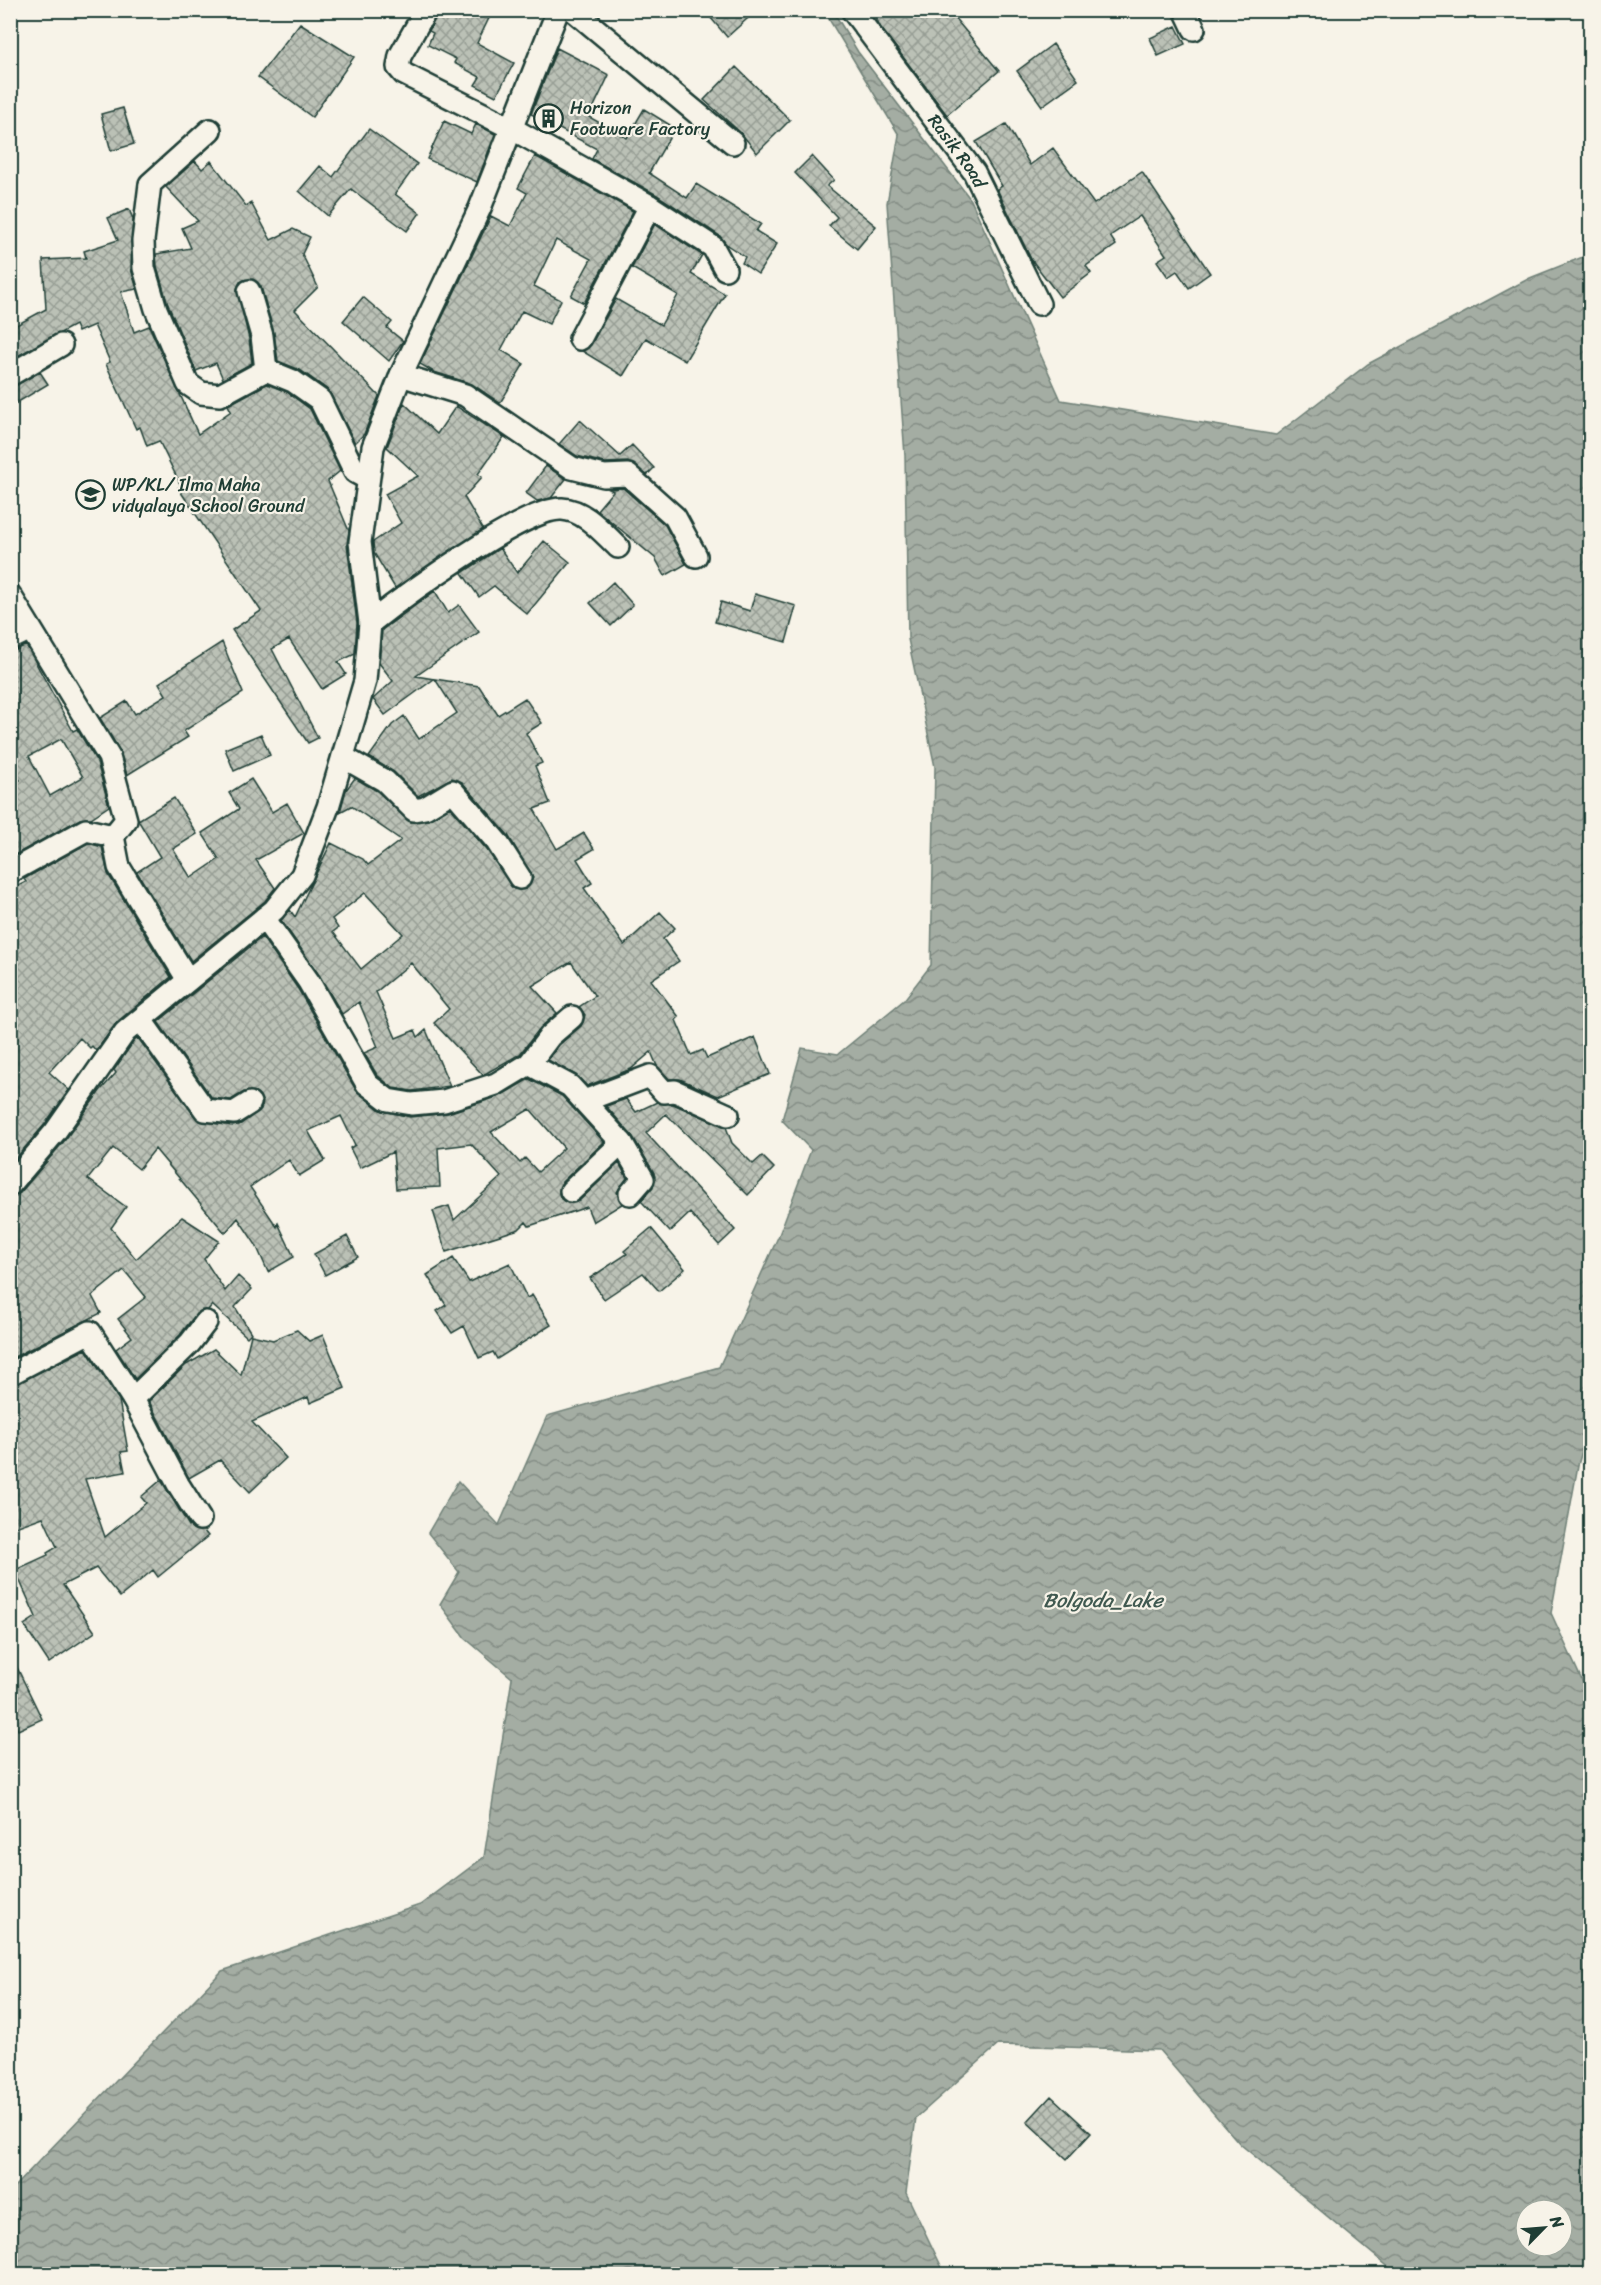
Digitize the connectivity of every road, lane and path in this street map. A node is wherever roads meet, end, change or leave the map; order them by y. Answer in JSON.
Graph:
{"nodes":[{"id":1,"x":426,"y":10,"type":"edge"},
{"id":2,"x":558,"y":10,"type":"edge"},
{"id":3,"x":573,"y":10,"type":"edge"},
{"id":4,"x":852,"y":10,"type":"edge"},
{"id":5,"x":511,"y":128,"type":"junction"},
{"id":6,"x":210,"y":130,"type":"dead end"},
{"id":7,"x":733,"y":143,"type":"dead end"},
{"id":8,"x":650,"y":206,"type":"junction"},
{"id":9,"x":725,"y":269,"type":"dead end"},
{"id":10,"x":249,"y":291,"type":"dead end"},
{"id":11,"x":1039,"y":304,"type":"dead end"},
{"id":12,"x":580,"y":339,"type":"dead end"},
{"id":13,"x":61,"y":345,"type":"dead end"},
{"id":14,"x":266,"y":370,"type":"junction"},
{"id":15,"x":10,"y":375,"type":"edge"},
{"id":16,"x":400,"y":375,"type":"junction"},
{"id":17,"x":368,"y":479,"type":"junction"},
{"id":18,"x":618,"y":547,"type":"dead end"},
{"id":19,"x":696,"y":556,"type":"dead end"},
{"id":20,"x":10,"y":595,"type":"edge"},
{"id":21,"x":370,"y":623,"type":"junction"},
{"id":22,"x":30,"y":629,"type":"junction"},
{"id":23,"x":10,"y":639,"type":"edge"},
{"id":24,"x":343,"y":757,"type":"junction"},
{"id":25,"x":113,"y":836,"type":"junction"},
{"id":26,"x":10,"y":872,"type":"edge"},
{"id":27,"x":520,"y":878,"type":"dead end"},
{"id":28,"x":264,"y":918,"type":"junction"},
{"id":29,"x":188,"y":980,"type":"junction"},
{"id":30,"x":572,"y":1017,"type":"dead end"},
{"id":31,"x":141,"y":1020,"type":"junction"},
{"id":32,"x":530,"y":1064,"type":"junction"},
{"id":33,"x":584,"y":1101,"type":"junction"},
{"id":34,"x":250,"y":1104,"type":"dead end"},
{"id":35,"x":728,"y":1115,"type":"dead end"},
{"id":36,"x":622,"y":1143,"type":"junction"},
{"id":37,"x":10,"y":1185,"type":"edge"},
{"id":38,"x":571,"y":1191,"type":"dead end"},
{"id":39,"x":630,"y":1194,"type":"dead end"},
{"id":40,"x":206,"y":1322,"type":"dead end"},
{"id":41,"x":10,"y":1374,"type":"edge"},
{"id":42,"x":133,"y":1399,"type":"junction"},
{"id":43,"x":200,"y":1519,"type":"dead end"}],
"edges":[{"from":1,"to":5,"type":"street"},
{"from":2,"to":5,"type":"street"},
{"from":3,"to":7,"type":"street"},
{"from":4,"to":11,"type":"street","name":"Rasik Road"},
{"from":5,"to":8,"type":"street"},
{"from":5,"to":16,"type":"street"},
{"from":6,"to":14,"type":"street"},
{"from":8,"to":9,"type":"street"},
{"from":8,"to":12,"type":"street"},
{"from":10,"to":14,"type":"street"},
{"from":13,"to":15,"type":"street"},
{"from":14,"to":17,"type":"street"},
{"from":16,"to":17,"type":"street"},
{"from":16,"to":19,"type":"street"},
{"from":17,"to":21,"type":"street"},
{"from":18,"to":21,"type":"street"},
{"from":20,"to":22,"type":"street"},
{"from":21,"to":24,"type":"street"},
{"from":22,"to":23,"type":"street"},
{"from":22,"to":25,"type":"street"},
{"from":24,"to":27,"type":"street"},
{"from":24,"to":28,"type":"street"},
{"from":25,"to":26,"type":"street"},
{"from":25,"to":29,"type":"street"},
{"from":28,"to":29,"type":"street"},
{"from":28,"to":32,"type":"street"},
{"from":29,"to":31,"type":"street"},
{"from":30,"to":32,"type":"street"},
{"from":31,"to":34,"type":"street"},
{"from":31,"to":37,"type":"street"},
{"from":32,"to":33,"type":"street"},
{"from":33,"to":35,"type":"street"},
{"from":33,"to":36,"type":"street"},
{"from":36,"to":38,"type":"street"},
{"from":36,"to":39,"type":"street"},
{"from":40,"to":42,"type":"street"},
{"from":41,"to":42,"type":"street"},
{"from":42,"to":43,"type":"street"}]}
